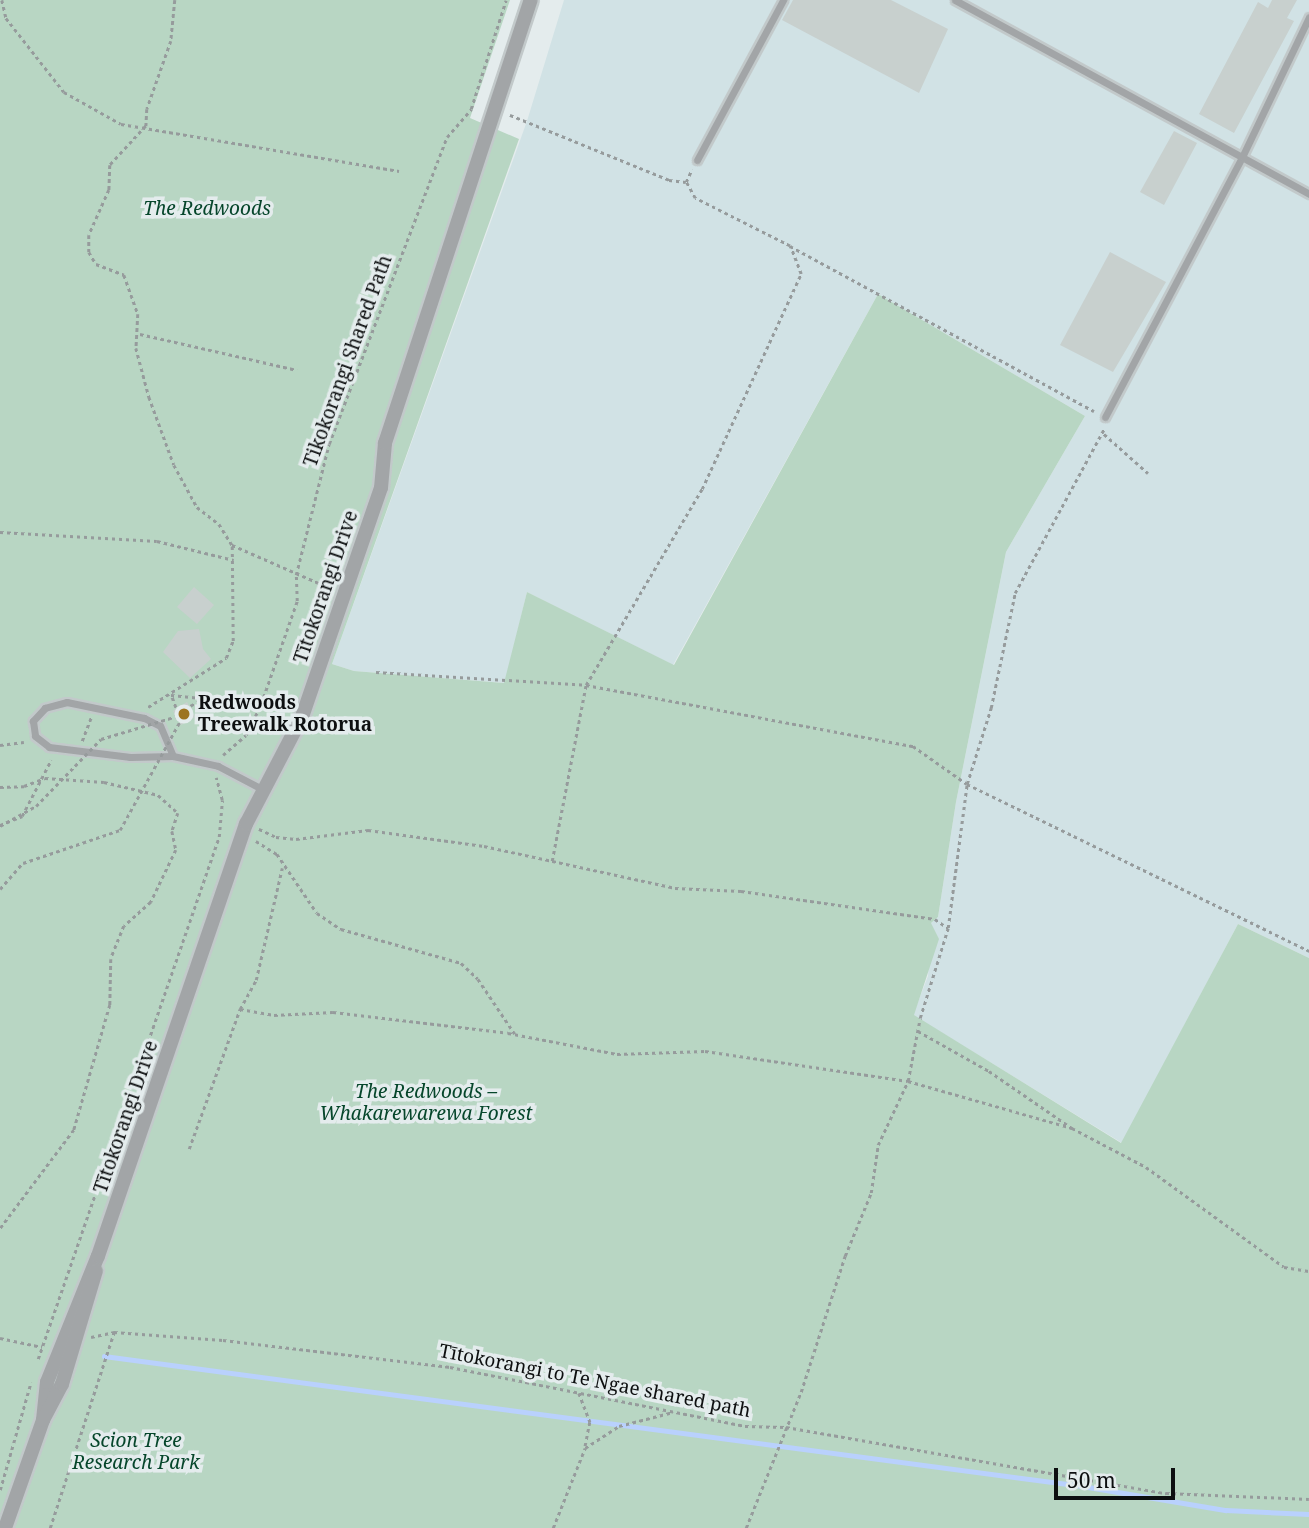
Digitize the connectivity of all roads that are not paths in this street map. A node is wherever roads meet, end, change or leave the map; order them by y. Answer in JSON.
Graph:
{"nodes":[{"id":1,"x":531,"y":0,"type":"edge"},
{"id":2,"x":783,"y":0,"type":"edge"},
{"id":3,"x":955,"y":0,"type":"edge"},
{"id":4,"x":1309,"y":17,"type":"edge"},
{"id":5,"x":1242,"y":158,"type":"junction"},
{"id":6,"x":696,"y":160,"type":"dead end"},
{"id":7,"x":1309,"y":194,"type":"edge"},
{"id":8,"x":1105,"y":417,"type":"road end"},
{"id":9,"x":173,"y":756,"type":"junction"},
{"id":10,"x":264,"y":790,"type":"junction"},
{"id":11,"x":99,"y":1256,"type":"junction"},
{"id":12,"x":43,"y":1420,"type":"junction"},
{"id":13,"x":5,"y":1528,"type":"edge"}],
"edges":[{"from":1,"to":10,"type":"street","name":"Tītokorangi Drive"},
{"from":2,"to":6,"type":"lane"},
{"from":3,"to":5,"type":"lane"},
{"from":4,"to":5,"type":"lane"},
{"from":5,"to":7,"type":"lane"},
{"from":5,"to":8,"type":"lane"},
{"from":9,"to":9,"type":"lane"},
{"from":9,"to":10,"type":"lane"},
{"from":10,"to":11,"type":"street","name":"Tītokorangi Drive"},
{"from":11,"to":12,"type":"street","name":"Tītokorangi Drive"},
{"from":11,"to":12,"type":"street","name":"Tītokorangi Drive"},
{"from":12,"to":13,"type":"street","name":"Tītokorangi Drive"}]}
